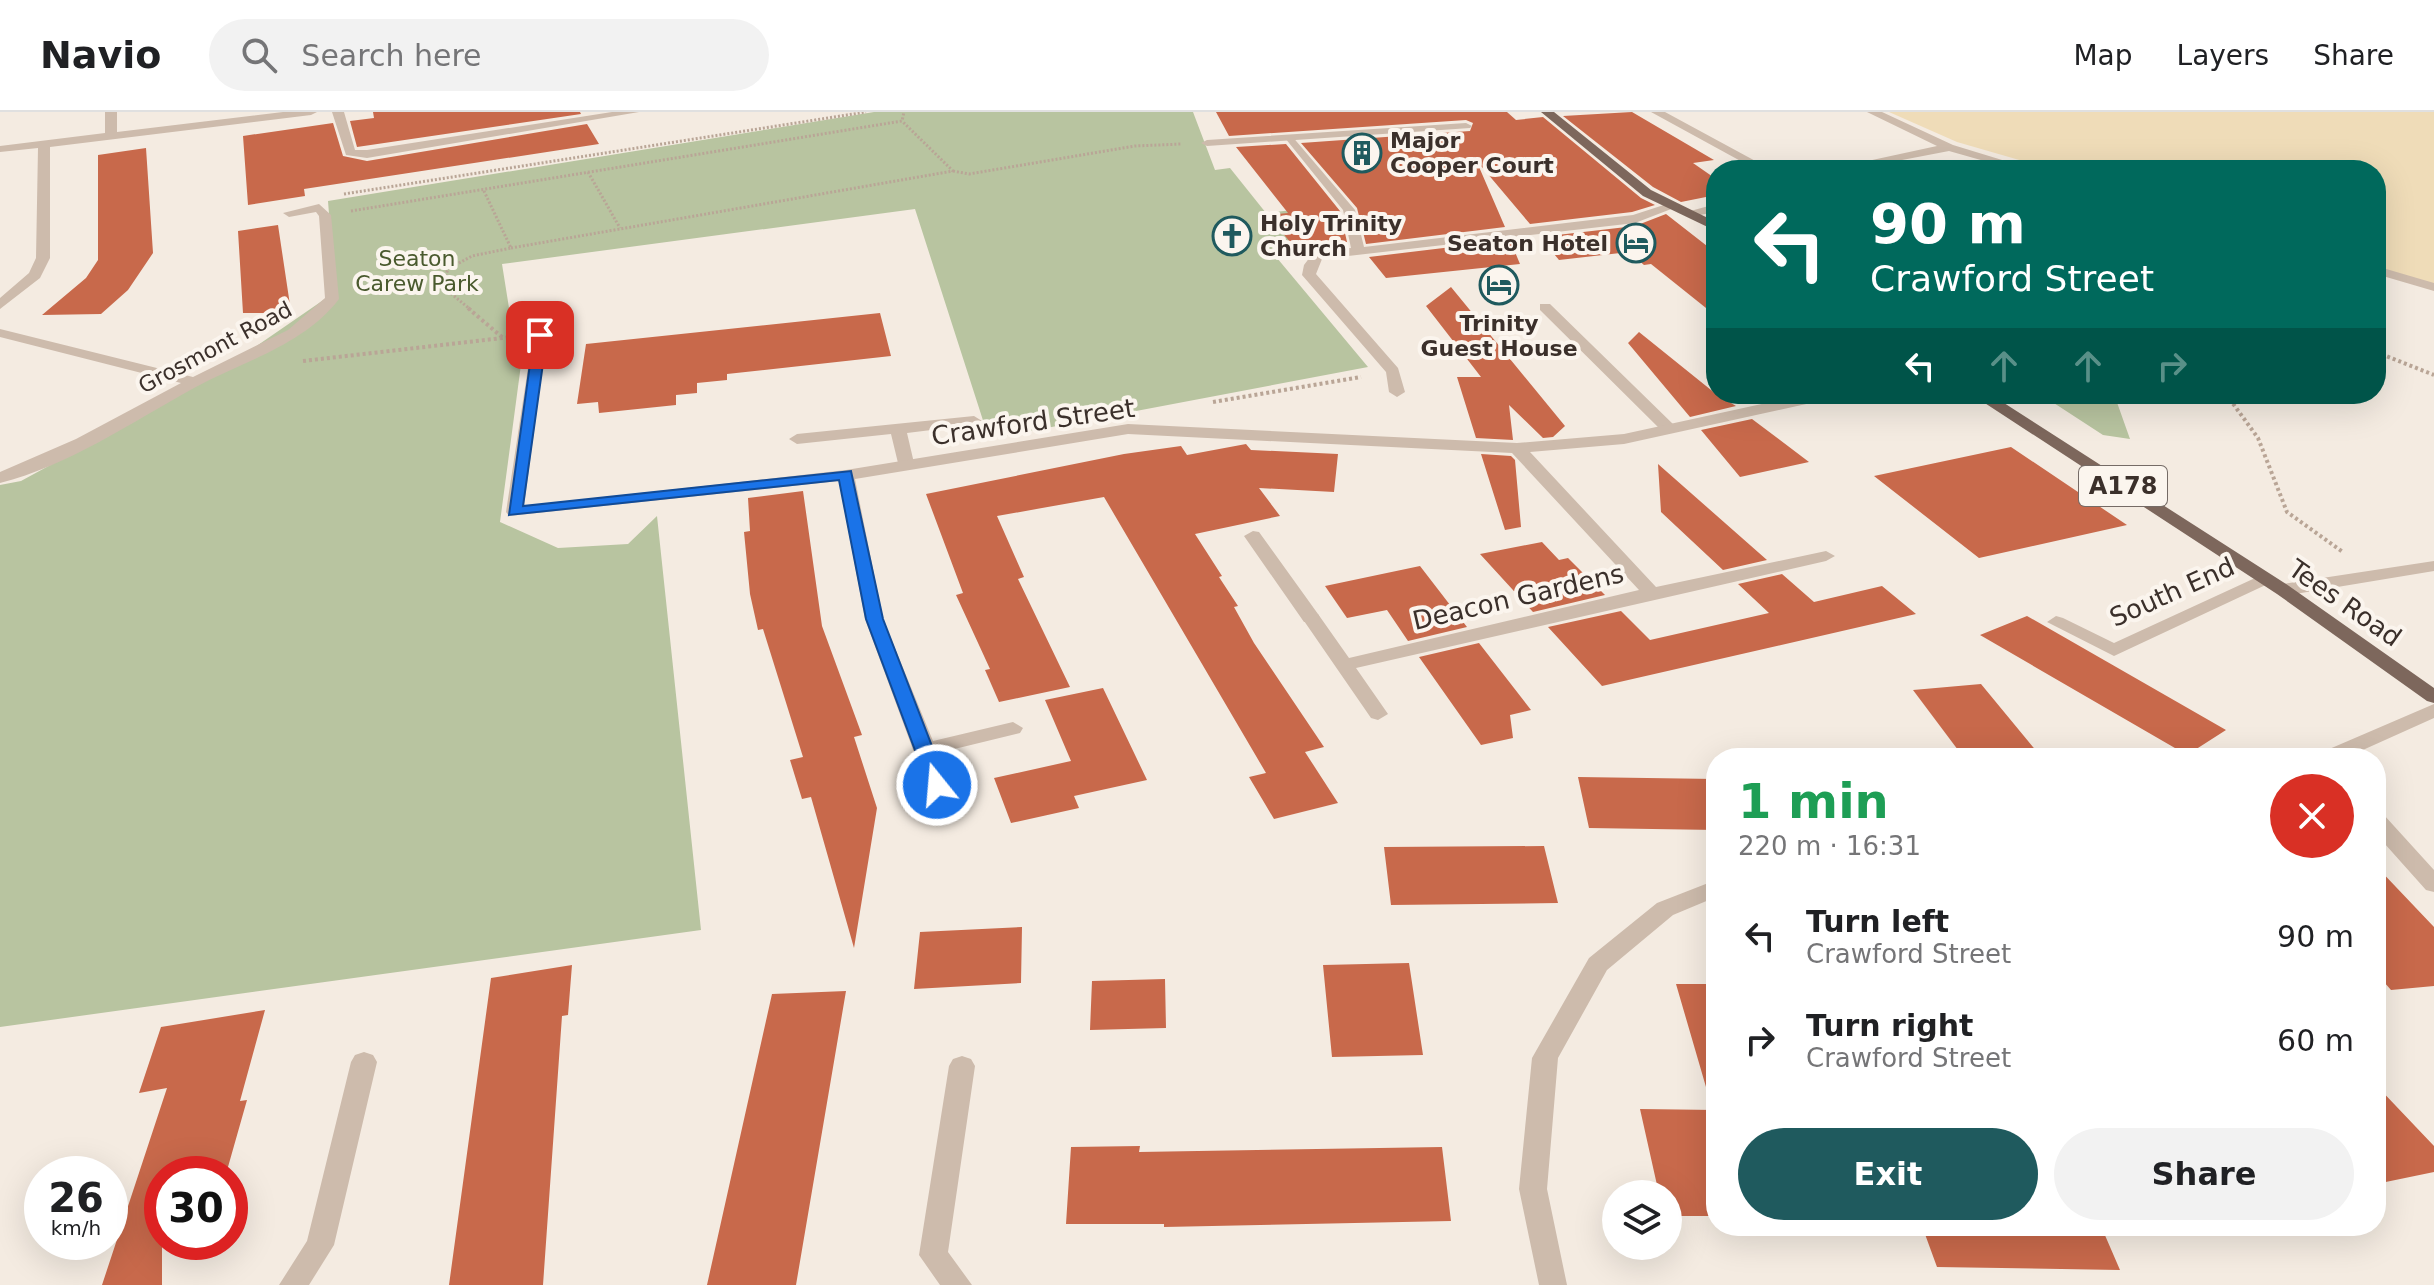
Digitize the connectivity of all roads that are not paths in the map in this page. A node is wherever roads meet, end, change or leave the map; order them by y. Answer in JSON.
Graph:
{"nodes":[{"id":1,"x":111,"y":112,"type":"edge"},
{"id":2,"x":311,"y":112,"type":"edge"},
{"id":3,"x":338,"y":112,"type":"edge"},
{"id":4,"x":633,"y":112,"type":"edge"},
{"id":5,"x":1547,"y":112,"type":"edge"},
{"id":6,"x":1657,"y":112,"type":"edge"},
{"id":7,"x":1873,"y":112,"type":"edge"},
{"id":8,"x":1466,"y":126,"type":"dead end"},
{"id":9,"x":111,"y":134,"type":"junction"},
{"id":10,"x":1291,"y":138,"type":"junction"},
{"id":11,"x":44,"y":143,"type":"junction"},
{"id":12,"x":1207,"y":143,"type":"road end"},
{"id":13,"x":1949,"y":147,"type":"junction"},
{"id":14,"x":0,"y":149,"type":"edge"},
{"id":15,"x":1747,"y":160,"type":"edge"},
{"id":16,"x":1879,"y":160,"type":"edge"},
{"id":17,"x":1994,"y":160,"type":"edge"},
{"id":18,"x":1673,"y":206,"type":"junction"},
{"id":19,"x":1706,"y":210,"type":"edge"},
{"id":20,"x":289,"y":213,"type":"dead end"},
{"id":21,"x":1689,"y":213,"type":"junction"},
{"id":22,"x":1706,"y":222,"type":"edge"},
{"id":23,"x":1358,"y":249,"type":"junction"},
{"id":24,"x":2386,"y":273,"type":"edge"},
{"id":25,"x":2434,"y":287,"type":"edge"},
{"id":26,"x":0,"y":305,"type":"edge"},
{"id":27,"x":1545,"y":307,"type":"dead end"},
{"id":28,"x":0,"y":333,"type":"edge"},
{"id":29,"x":540,"y":335,"type":"road end"},
{"id":30,"x":195,"y":382,"type":"junction"},
{"id":31,"x":1397,"y":392,"type":"dead end"},
{"id":32,"x":1783,"y":404,"type":"edge"},
{"id":33,"x":1995,"y":404,"type":"edge"},
{"id":34,"x":974,"y":421,"type":"dead end"},
{"id":35,"x":898,"y":429,"type":"junction"},
{"id":36,"x":1669,"y":429,"type":"junction"},
{"id":37,"x":797,"y":439,"type":"dead end"},
{"id":38,"x":1517,"y":448,"type":"junction"},
{"id":39,"x":906,"y":463,"type":"junction"},
{"id":40,"x":846,"y":475,"type":"junction"},
{"id":41,"x":0,"y":478,"type":"edge"},
{"id":42,"x":1253,"y":536,"type":"dead end"},
{"id":43,"x":1826,"y":556,"type":"dead end"},
{"id":44,"x":2434,"y":566,"type":"edge"},
{"id":45,"x":2266,"y":578,"type":"junction"},
{"id":46,"x":2283,"y":590,"type":"junction"},
{"id":47,"x":1652,"y":593,"type":"junction"},
{"id":48,"x":2056,"y":622,"type":"dead end"},
{"id":49,"x":1343,"y":665,"type":"junction"},
{"id":50,"x":2434,"y":697,"type":"edge"},
{"id":51,"x":2434,"y":710,"type":"edge"},
{"id":52,"x":1378,"y":714,"type":"dead end"},
{"id":53,"x":1013,"y":728,"type":"dead end"},
{"id":54,"x":2349,"y":748,"type":"edge"},
{"id":55,"x":926,"y":749,"type":"junction"},
{"id":56,"x":937,"y":785,"type":"dead end"},
{"id":57,"x":2386,"y":831,"type":"edge"},
{"id":58,"x":2434,"y":884,"type":"edge"},
{"id":59,"x":1706,"y":892,"type":"edge"},
{"id":60,"x":364,"y":1062,"type":"dead end"},
{"id":61,"x":962,"y":1066,"type":"dead end"},
{"id":62,"x":293,"y":1285,"type":"edge"},
{"id":63,"x":958,"y":1285,"type":"edge"},
{"id":64,"x":1553,"y":1285,"type":"edge"}],
"edges":[{"from":1,"to":9,"type":"street"},
{"from":2,"to":9,"type":"street"},
{"from":3,"to":4,"type":"street"},
{"from":5,"to":18,"type":"main road"},
{"from":6,"to":15,"type":"street"},
{"from":7,"to":13,"type":"street"},
{"from":8,"to":10,"type":"street"},
{"from":9,"to":11,"type":"street"},
{"from":10,"to":12,"type":"street"},
{"from":10,"to":23,"type":"street"},
{"from":11,"to":14,"type":"street"},
{"from":11,"to":26,"type":"street"},
{"from":13,"to":16,"type":"street"},
{"from":13,"to":17,"type":"street"},
{"from":18,"to":21,"type":"main road"},
{"from":18,"to":23,"type":"street"},
{"from":19,"to":21,"type":"street"},
{"from":20,"to":30,"type":"street","name":"Grosmont Road"},
{"from":21,"to":22,"type":"main road"},
{"from":23,"to":31,"type":"street"},
{"from":24,"to":25,"type":"street"},
{"from":27,"to":36,"type":"street"},
{"from":28,"to":30,"type":"street"},
{"from":29,"to":40,"type":"street","name":"Crawford Street"},
{"from":30,"to":41,"type":"street","name":"Grosmont Road"},
{"from":32,"to":36,"type":"street","name":"Crawford Street"},
{"from":33,"to":45,"type":"main road","number":"A178"},
{"from":34,"to":35,"type":"street"},
{"from":35,"to":37,"type":"street"},
{"from":35,"to":39,"type":"street"},
{"from":36,"to":38,"type":"street","name":"Crawford Street"},
{"from":38,"to":39,"type":"street","name":"Crawford Street"},
{"from":38,"to":47,"type":"street","name":"Deacon Gardens"},
{"from":39,"to":40,"type":"street","name":"Crawford Street"},
{"from":40,"to":55,"type":"street"},
{"from":42,"to":49,"type":"street"},
{"from":43,"to":47,"type":"street"},
{"from":44,"to":46,"type":"street"},
{"from":45,"to":46,"type":"main road","name":"Tees Road","number":"A178"},
{"from":45,"to":48,"type":"street","name":"South End"},
{"from":46,"to":50,"type":"main road","name":"Tees Road","number":"A178"},
{"from":47,"to":49,"type":"street","name":"Deacon Gardens"},
{"from":49,"to":52,"type":"street"},
{"from":51,"to":54,"type":"street"},
{"from":53,"to":55,"type":"street"},
{"from":55,"to":56,"type":"street"},
{"from":57,"to":58,"type":"street"},
{"from":59,"to":64,"type":"street"},
{"from":60,"to":62,"type":"street"},
{"from":61,"to":63,"type":"street"}]}
